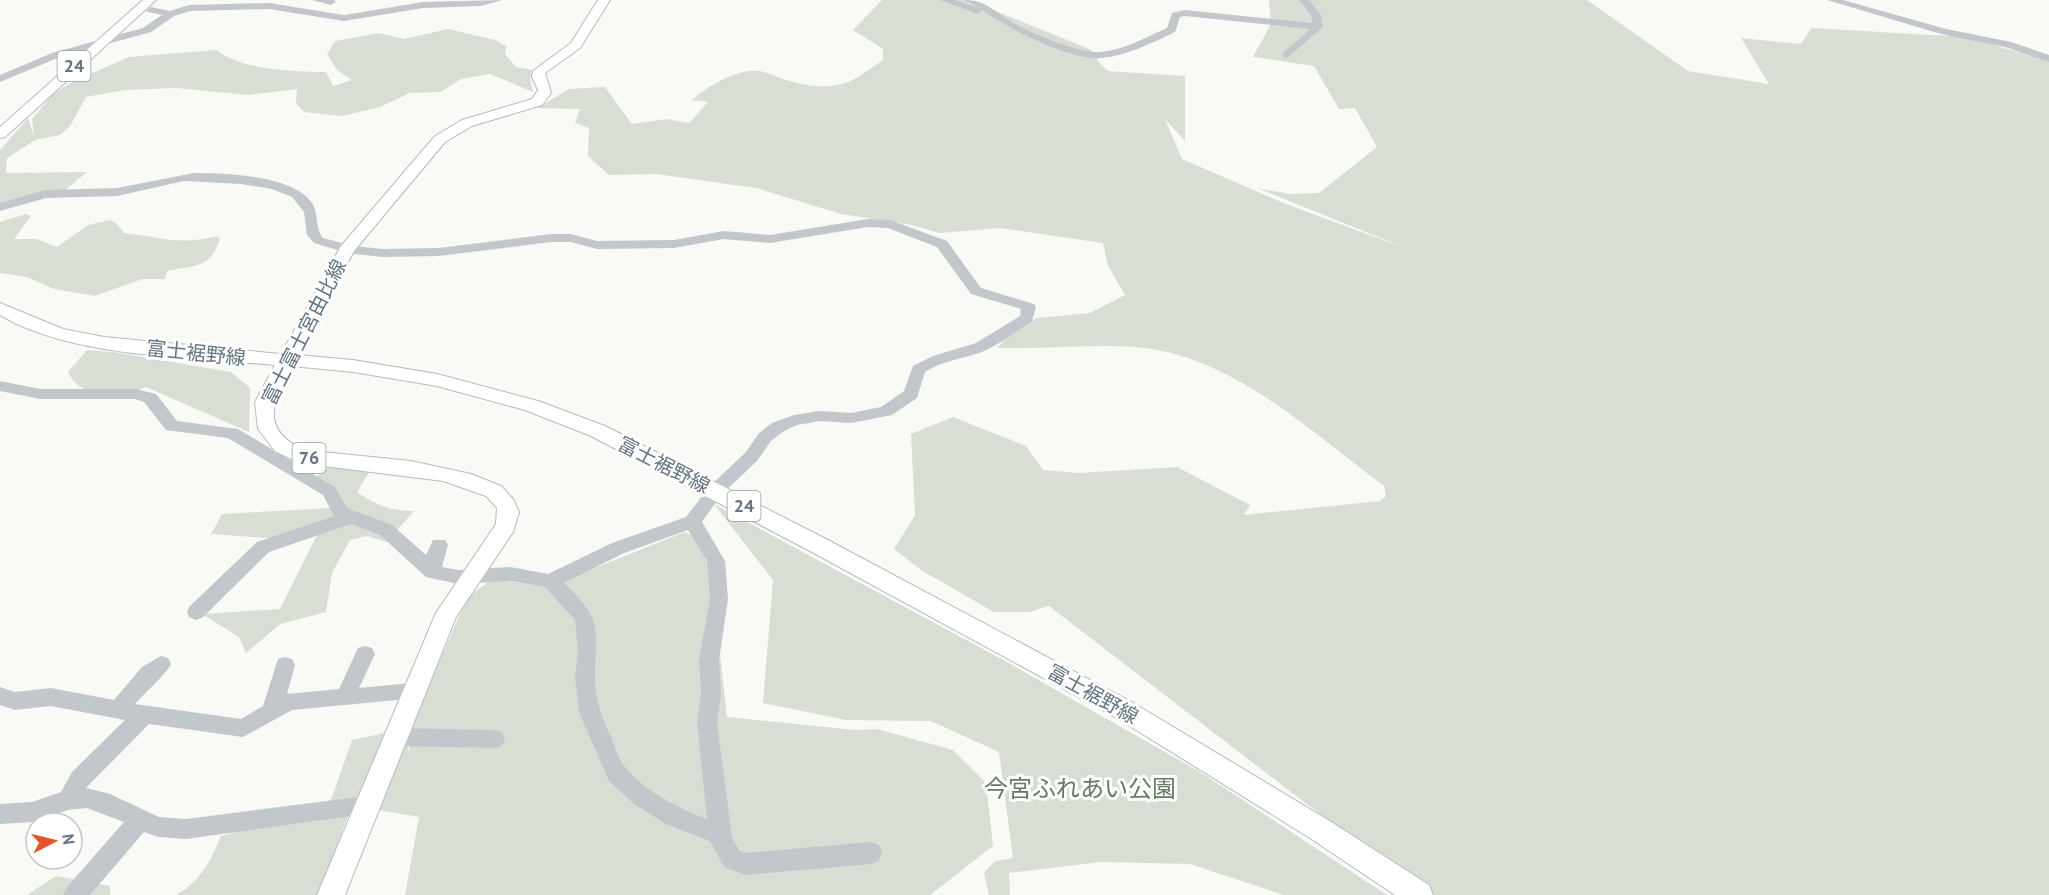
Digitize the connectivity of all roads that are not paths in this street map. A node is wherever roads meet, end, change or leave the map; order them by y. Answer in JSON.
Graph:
{"nodes":[{"id":1,"x":317,"y":0,"type":"edge"},
{"id":2,"x":496,"y":0,"type":"edge"},
{"id":3,"x":604,"y":0,"type":"edge"},
{"id":4,"x":945,"y":0,"type":"edge"},
{"id":5,"x":970,"y":0,"type":"edge"},
{"id":6,"x":1304,"y":0,"type":"edge"},
{"id":7,"x":1832,"y":0,"type":"edge"},
{"id":8,"x":331,"y":2,"type":"dead end"},
{"id":9,"x":418,"y":3,"type":"edge"},
{"id":10,"x":150,"y":5,"type":"edge"},
{"id":11,"x":170,"y":14,"type":"junction"},
{"id":12,"x":1011,"y":27,"type":"junction"},
{"id":13,"x":1318,"y":27,"type":"junction"},
{"id":14,"x":101,"y":43,"type":"junction"},
{"id":15,"x":70,"y":44,"type":"dead end"},
{"id":16,"x":56,"y":55,"type":"junction"},
{"id":17,"x":1287,"y":55,"type":"dead end"},
{"id":18,"x":2049,"y":58,"type":"edge"},
{"id":19,"x":0,"y":69,"type":"edge"},
{"id":20,"x":18,"y":71,"type":"junction"},
{"id":21,"x":0,"y":79,"type":"edge"},
{"id":22,"x":0,"y":134,"type":"edge"},
{"id":23,"x":0,"y":207,"type":"edge"},
{"id":24,"x":347,"y":249,"type":"junction"},
{"id":25,"x":0,"y":308,"type":"edge"},
{"id":26,"x":286,"y":362,"type":"junction"},
{"id":27,"x":0,"y":386,"type":"edge"},
{"id":28,"x":715,"y":491,"type":"junction"},
{"id":29,"x":352,"y":518,"type":"junction"},
{"id":30,"x":692,"y":522,"type":"junction"},
{"id":31,"x":439,"y":545,"type":"dead end"},
{"id":32,"x":433,"y":572,"type":"junction"},
{"id":33,"x":472,"y":576,"type":"junction"},
{"id":34,"x":550,"y":581,"type":"junction"},
{"id":35,"x":196,"y":612,"type":"dead end"},
{"id":36,"x":365,"y":654,"type":"dead end"},
{"id":37,"x":161,"y":664,"type":"dead end"},
{"id":38,"x":285,"y":665,"type":"dead end"},
{"id":39,"x":411,"y":692,"type":"junction"},
{"id":40,"x":0,"y":696,"type":"edge"},
{"id":41,"x":345,"y":697,"type":"junction"},
{"id":42,"x":118,"y":710,"type":"junction"},
{"id":43,"x":272,"y":711,"type":"junction"},
{"id":44,"x":145,"y":714,"type":"junction"},
{"id":45,"x":393,"y":737,"type":"junction"},
{"id":46,"x":495,"y":740,"type":"dead end"},
{"id":47,"x":68,"y":800,"type":"junction"},
{"id":48,"x":366,"y":806,"type":"junction"},
{"id":49,"x":0,"y":814,"type":"edge"},
{"id":50,"x":140,"y":820,"type":"junction"},
{"id":51,"x":721,"y":835,"type":"junction"},
{"id":52,"x":871,"y":853,"type":"dead end"},
{"id":53,"x":75,"y":895,"type":"edge"},
{"id":54,"x":331,"y":895,"type":"edge"},
{"id":55,"x":1419,"y":895,"type":"edge"}],
"edges":[{"from":1,"to":8,"type":"street"},
{"from":2,"to":9,"type":"street"},
{"from":3,"to":24,"type":"main road","name":"富士富士宮由比線","number":"76"},
{"from":4,"to":12,"type":"street"},
{"from":5,"to":12,"type":"street"},
{"from":6,"to":13,"type":"street"},
{"from":7,"to":18,"type":"street"},
{"from":9,"to":11,"type":"street"},
{"from":10,"to":11,"type":"street"},
{"from":10,"to":14,"type":"main road","number":"24"},
{"from":11,"to":14,"type":"street"},
{"from":12,"to":13,"type":"street"},
{"from":13,"to":17,"type":"street"},
{"from":14,"to":16,"type":"street"},
{"from":14,"to":22,"type":"main road","number":"24"},
{"from":15,"to":16,"type":"street"},
{"from":16,"to":20,"type":"street"},
{"from":19,"to":20,"type":"street"},
{"from":20,"to":21,"type":"street"},
{"from":23,"to":24,"type":"street"},
{"from":24,"to":26,"type":"main road","name":"富士富士宮由比線","number":"76"},
{"from":24,"to":28,"type":"street"},
{"from":25,"to":26,"type":"main road","name":"富士裾野線","number":"24"},
{"from":26,"to":28,"type":"main road","name":"富士裾野線","number":"24"},
{"from":26,"to":33,"type":"main road","name":"富士富士宮由比線","number":"76"},
{"from":27,"to":29,"type":"street"},
{"from":28,"to":30,"type":"street"},
{"from":28,"to":55,"type":"main road","name":"富士裾野線","number":"24"},
{"from":29,"to":32,"type":"street"},
{"from":29,"to":35,"type":"street"},
{"from":30,"to":34,"type":"street"},
{"from":30,"to":51,"type":"street"},
{"from":31,"to":32,"type":"street"},
{"from":32,"to":33,"type":"street"},
{"from":33,"to":34,"type":"street"},
{"from":33,"to":39,"type":"main road","name":"富士富士宮由比線","number":"76"},
{"from":34,"to":51,"type":"street"},
{"from":36,"to":41,"type":"street"},
{"from":37,"to":42,"type":"street"},
{"from":38,"to":43,"type":"street"},
{"from":39,"to":41,"type":"street"},
{"from":39,"to":45,"type":"main road","name":"富士富士宮由比線","number":"76"},
{"from":40,"to":42,"type":"street"},
{"from":41,"to":43,"type":"street"},
{"from":42,"to":44,"type":"street"},
{"from":43,"to":44,"type":"street"},
{"from":44,"to":47,"type":"street"},
{"from":45,"to":46,"type":"street"},
{"from":45,"to":48,"type":"main road","name":"富士富士宮由比線","number":"76"},
{"from":47,"to":49,"type":"street"},
{"from":47,"to":50,"type":"street"},
{"from":48,"to":50,"type":"street"},
{"from":48,"to":54,"type":"main road","name":"富士富士宮由比線","number":"76"},
{"from":50,"to":53,"type":"street"},
{"from":51,"to":52,"type":"street"}]}
